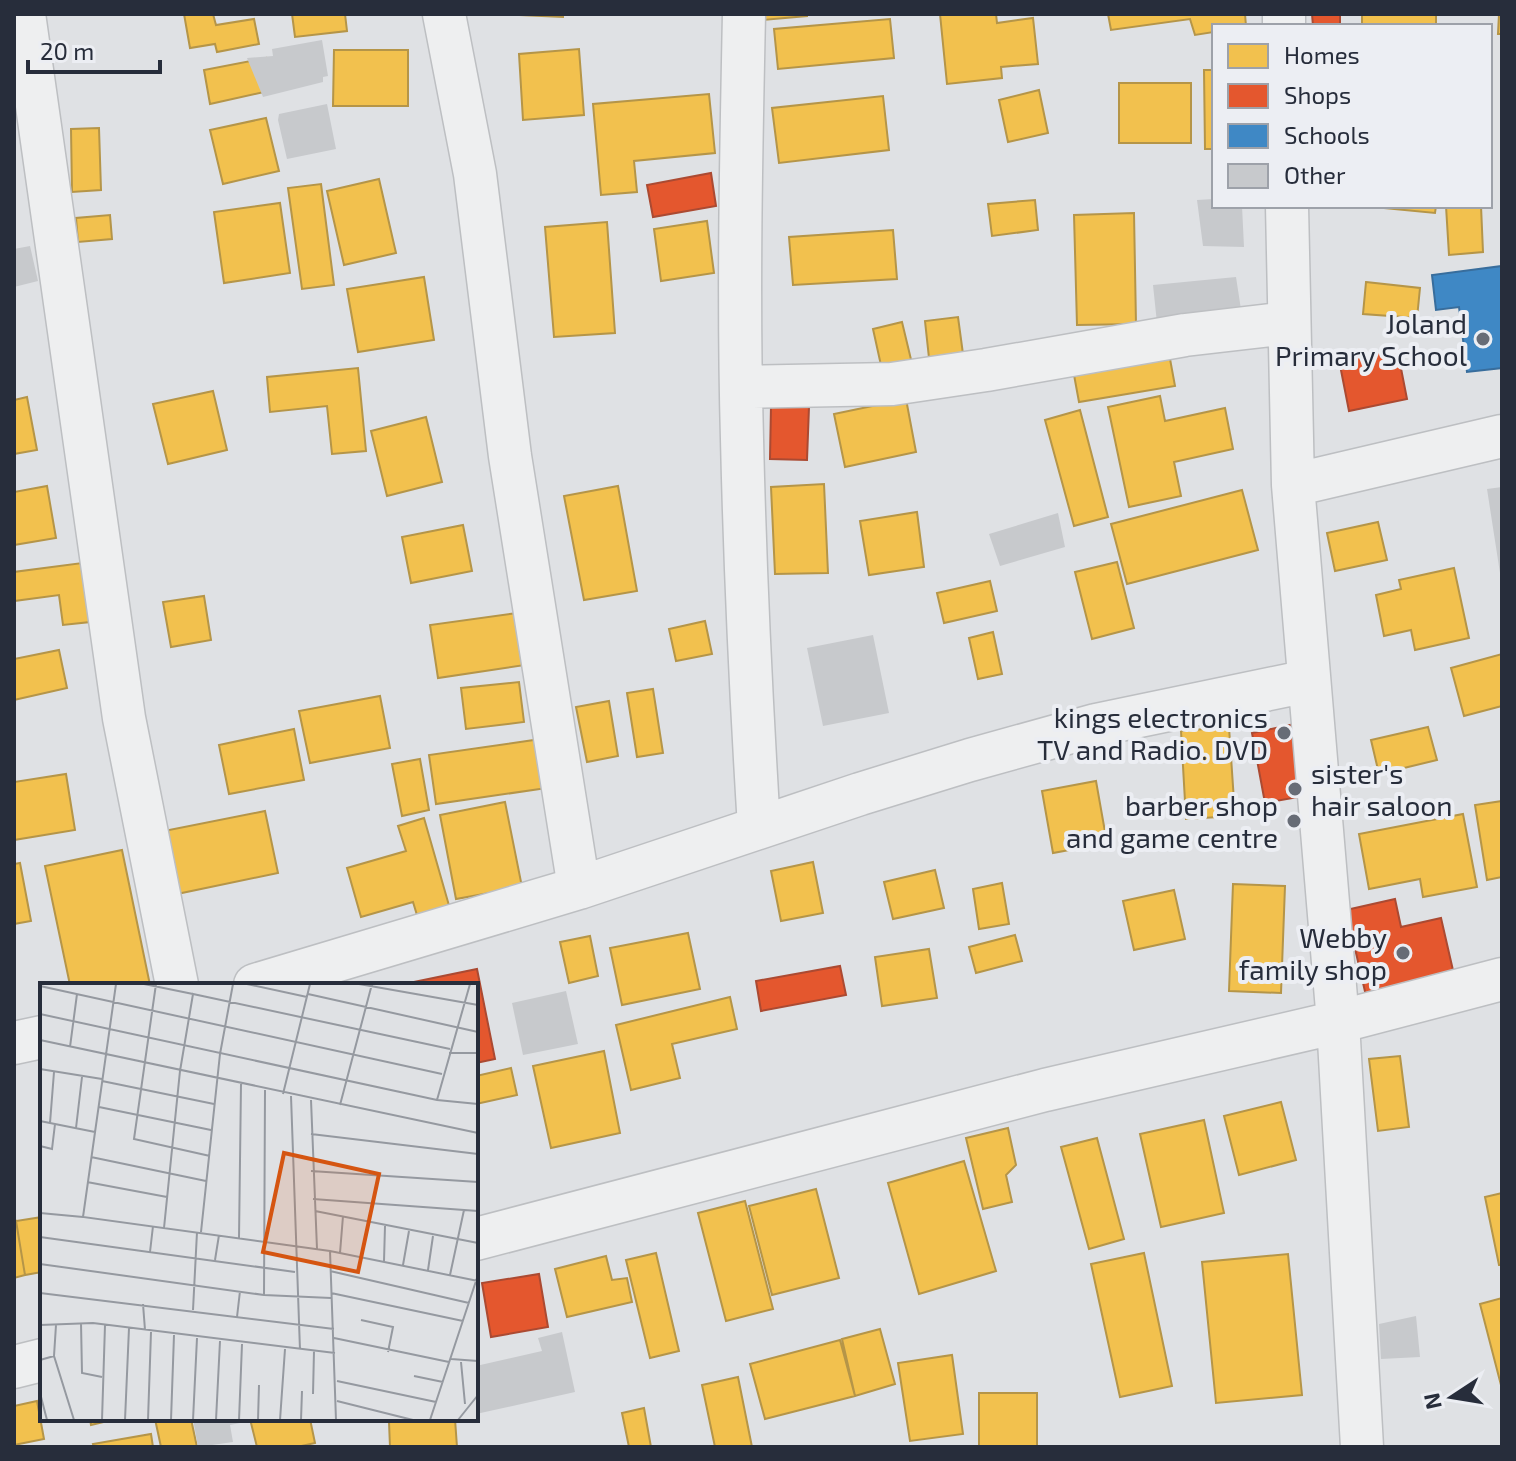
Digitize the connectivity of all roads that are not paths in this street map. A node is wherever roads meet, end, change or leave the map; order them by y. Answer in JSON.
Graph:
{"nodes":[{"id":1,"x":24,"y":14,"type":"edge"},
{"id":2,"x":444,"y":14,"type":"edge"},
{"id":3,"x":744,"y":14,"type":"edge"},
{"id":4,"x":1287,"y":208,"type":"edge"},
{"id":5,"x":1289,"y":323,"type":"junction"},
{"id":6,"x":742,"y":387,"type":"junction"},
{"id":7,"x":1502,"y":436,"type":"edge"},
{"id":8,"x":1293,"y":485,"type":"junction"},
{"id":9,"x":1308,"y":681,"type":"junction"},
{"id":10,"x":759,"y":827,"type":"junction"},
{"id":11,"x":579,"y":888,"type":"junction"},
{"id":12,"x":1502,"y":979,"type":"edge"},
{"id":13,"x":177,"y":983,"type":"edge"},
{"id":14,"x":262,"y":983,"type":"edge"},
{"id":15,"x":1338,"y":1022,"type":"junction"},
{"id":16,"x":40,"y":1037,"type":"edge"},
{"id":17,"x":14,"y":1043,"type":"edge"},
{"id":18,"x":478,"y":1238,"type":"edge"},
{"id":19,"x":40,"y":1360,"type":"edge"},
{"id":20,"x":14,"y":1367,"type":"edge"},
{"id":21,"x":1362,"y":1447,"type":"edge"}],
"edges":[{"from":1,"to":13,"type":"street"},
{"from":2,"to":11,"type":"street"},
{"from":3,"to":6,"type":"street"},
{"from":4,"to":5,"type":"street"},
{"from":5,"to":6,"type":"street"},
{"from":5,"to":8,"type":"street"},
{"from":6,"to":10,"type":"street"},
{"from":7,"to":8,"type":"street"},
{"from":8,"to":9,"type":"street"},
{"from":9,"to":10,"type":"street"},
{"from":9,"to":15,"type":"street"},
{"from":10,"to":11,"type":"street"},
{"from":11,"to":14,"type":"street"},
{"from":12,"to":15,"type":"street"},
{"from":15,"to":18,"type":"street"},
{"from":15,"to":21,"type":"street"},
{"from":16,"to":17,"type":"street"},
{"from":19,"to":20,"type":"street"}]}
